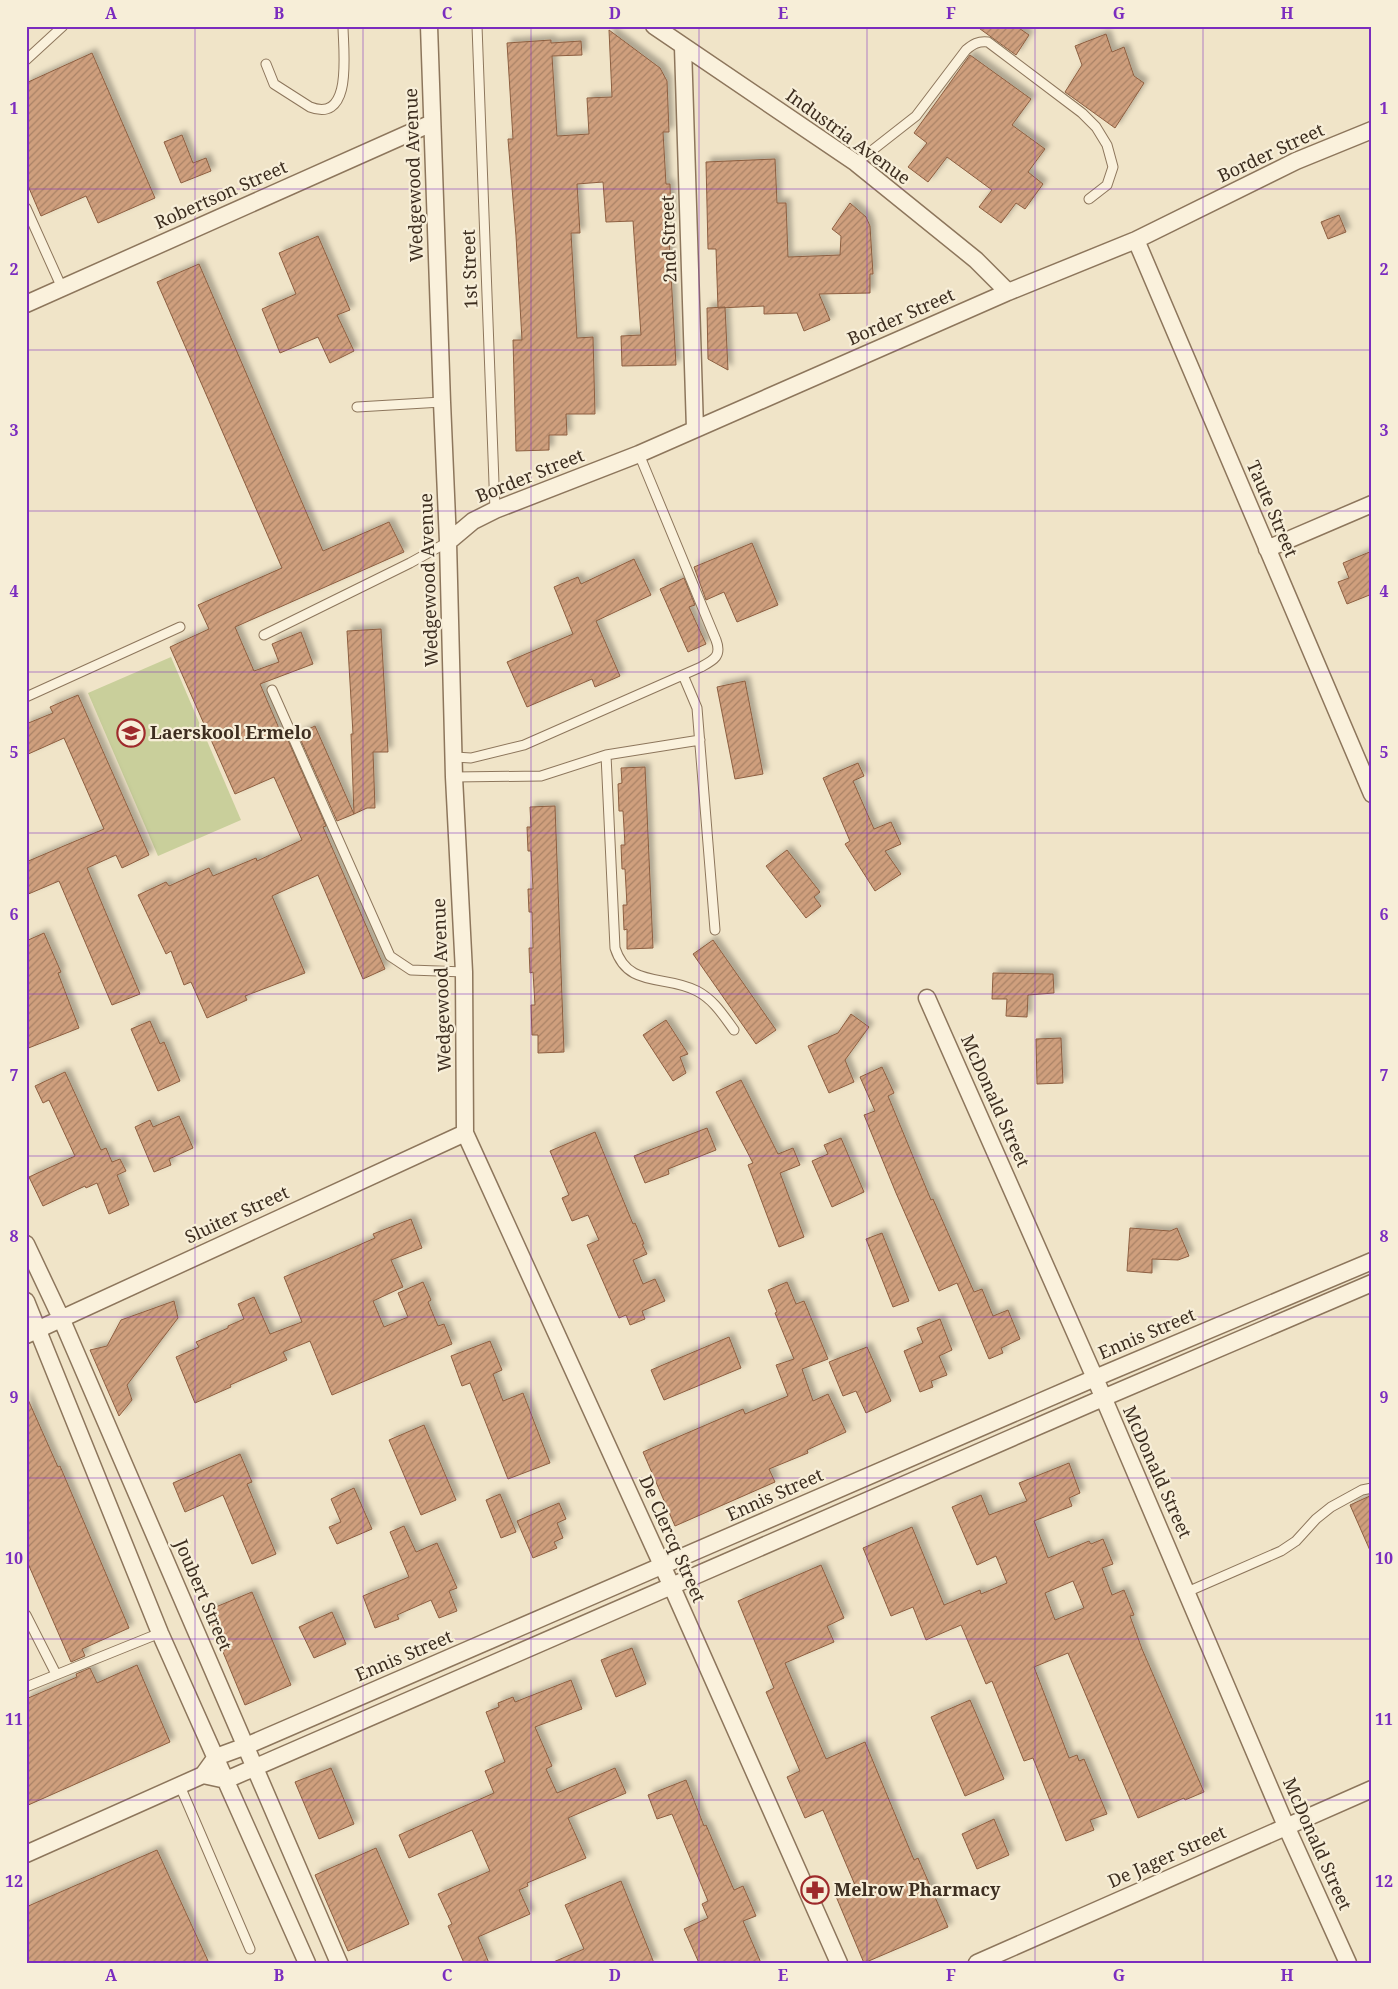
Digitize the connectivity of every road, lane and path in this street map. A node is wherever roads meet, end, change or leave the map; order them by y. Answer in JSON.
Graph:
{"nodes":[{"id":1,"x":63,"y":26,"type":"edge"},
{"id":2,"x":343,"y":26,"type":"edge"},
{"id":3,"x":429,"y":26,"type":"edge"},
{"id":4,"x":477,"y":26,"type":"edge"},
{"id":5,"x":654,"y":26,"type":"edge"},
{"id":6,"x":683,"y":47,"type":"junction"},
{"id":7,"x":26,"y":60,"type":"edge"},
{"id":8,"x":266,"y":64,"type":"dead end"},
{"id":9,"x":432,"y":123,"type":"junction"},
{"id":10,"x":1372,"y":130,"type":"edge"},
{"id":11,"x":856,"y":163,"type":"junction"},
{"id":12,"x":1089,"y":200,"type":"dead end"},
{"id":13,"x":26,"y":208,"type":"edge"},
{"id":14,"x":1136,"y":240,"type":"junction"},
{"id":15,"x":62,"y":288,"type":"junction"},
{"id":16,"x":1008,"y":292,"type":"junction"},
{"id":17,"x":26,"y":304,"type":"edge"},
{"id":18,"x":442,"y":402,"type":"junction"},
{"id":19,"x":357,"y":407,"type":"dead end"},
{"id":20,"x":695,"y":428,"type":"junction"},
{"id":21,"x":639,"y":454,"type":"junction"},
{"id":22,"x":1372,"y":504,"type":"edge"},
{"id":23,"x":496,"y":510,"type":"junction"},
{"id":24,"x":448,"y":542,"type":"junction"},
{"id":25,"x":1268,"y":549,"type":"junction"},
{"id":26,"x":180,"y":627,"type":"dead end"},
{"id":27,"x":264,"y":635,"type":"dead end"},
{"id":28,"x":683,"y":675,"type":"junction"},
{"id":29,"x":272,"y":690,"type":"dead end"},
{"id":30,"x":26,"y":697,"type":"edge"},
{"id":31,"x":700,"y":740,"type":"junction"},
{"id":32,"x":606,"y":755,"type":"junction"},
{"id":33,"x":455,"y":757,"type":"junction"},
{"id":34,"x":454,"y":777,"type":"junction"},
{"id":35,"x":1372,"y":794,"type":"edge"},
{"id":36,"x":715,"y":930,"type":"dead end"},
{"id":37,"x":464,"y":972,"type":"junction"},
{"id":38,"x":927,"y":998,"type":"dead end"},
{"id":39,"x":734,"y":1030,"type":"dead end"},
{"id":40,"x":465,"y":1133,"type":"junction"},
{"id":41,"x":26,"y":1244,"type":"edge"},
{"id":42,"x":1372,"y":1261,"type":"edge"},
{"id":43,"x":1372,"y":1284,"type":"edge"},
{"id":44,"x":26,"y":1301,"type":"edge"},
{"id":45,"x":62,"y":1318,"type":"junction"},
{"id":46,"x":33,"y":1332,"type":"edge"},
{"id":47,"x":1095,"y":1378,"type":"junction"},
{"id":48,"x":1103,"y":1398,"type":"junction"},
{"id":49,"x":1372,"y":1488,"type":"edge"},
{"id":50,"x":662,"y":1566,"type":"junction"},
{"id":51,"x":672,"y":1586,"type":"junction"},
{"id":52,"x":1188,"y":1592,"type":"junction"},
{"id":53,"x":26,"y":1615,"type":"edge"},
{"id":54,"x":160,"y":1633,"type":"junction"},
{"id":55,"x":56,"y":1674,"type":"junction"},
{"id":56,"x":26,"y":1687,"type":"edge"},
{"id":57,"x":246,"y":1746,"type":"junction"},
{"id":58,"x":216,"y":1757,"type":"junction"},
{"id":59,"x":255,"y":1767,"type":"junction"},
{"id":60,"x":203,"y":1775,"type":"junction"},
{"id":61,"x":226,"y":1780,"type":"junction"},
{"id":62,"x":180,"y":1786,"type":"junction"},
{"id":63,"x":1372,"y":1789,"type":"edge"},
{"id":64,"x":1286,"y":1826,"type":"junction"},
{"id":65,"x":26,"y":1854,"type":"edge"},
{"id":66,"x":250,"y":1949,"type":"dead end"},
{"id":67,"x":307,"y":1963,"type":"edge"},
{"id":68,"x":339,"y":1963,"type":"edge"},
{"id":69,"x":839,"y":1963,"type":"edge"},
{"id":70,"x":977,"y":1963,"type":"edge"},
{"id":71,"x":1348,"y":1963,"type":"edge"}],
"edges":[{"from":1,"to":7,"type":"lane"},
{"from":2,"to":8,"type":"lane"},
{"from":3,"to":9,"type":"street","name":"Wedgewood Avenue"},
{"from":4,"to":23,"type":"lane","name":"1st Street"},
{"from":5,"to":6,"type":"street","name":"Industria Avenue"},
{"from":6,"to":11,"type":"street","name":"Industria Avenue"},
{"from":6,"to":20,"type":"street","name":"2nd Street"},
{"from":9,"to":15,"type":"street","name":"Robertson Street"},
{"from":9,"to":18,"type":"street","name":"Wedgewood Avenue"},
{"from":10,"to":14,"type":"street","name":"Border Street"},
{"from":11,"to":12,"type":"lane"},
{"from":11,"to":16,"type":"street","name":"Industria Avenue"},
{"from":13,"to":15,"type":"lane"},
{"from":14,"to":16,"type":"street","name":"Border Street"},
{"from":14,"to":25,"type":"street","name":"Taute Street"},
{"from":15,"to":17,"type":"street","name":"Robertson Street"},
{"from":16,"to":20,"type":"street","name":"Border Street"},
{"from":18,"to":19,"type":"lane"},
{"from":18,"to":24,"type":"street","name":"Wedgewood Avenue"},
{"from":20,"to":21,"type":"street","name":"Border Street"},
{"from":21,"to":23,"type":"street","name":"Border Street"},
{"from":21,"to":28,"type":"lane"},
{"from":22,"to":25,"type":"street"},
{"from":23,"to":24,"type":"street","name":"Border Street"},
{"from":24,"to":27,"type":"lane"},
{"from":24,"to":33,"type":"street","name":"Wedgewood Avenue"},
{"from":25,"to":35,"type":"street","name":"Taute Street"},
{"from":26,"to":30,"type":"lane"},
{"from":28,"to":31,"type":"lane"},
{"from":28,"to":33,"type":"lane"},
{"from":29,"to":37,"type":"lane"},
{"from":31,"to":32,"type":"lane"},
{"from":31,"to":36,"type":"lane"},
{"from":32,"to":34,"type":"lane"},
{"from":32,"to":39,"type":"lane"},
{"from":33,"to":34,"type":"street","name":"Wedgewood Avenue"},
{"from":34,"to":37,"type":"street","name":"Wedgewood Avenue"},
{"from":37,"to":40,"type":"street","name":"Wedgewood Avenue"},
{"from":38,"to":47,"type":"street","name":"McDonald Street"},
{"from":40,"to":45,"type":"street","name":"Sluiter Street"},
{"from":40,"to":50,"type":"street","name":"De Clercq Street"},
{"from":41,"to":45,"type":"street","name":"Joubert Street"},
{"from":42,"to":47,"type":"street","name":"Ennis Street"},
{"from":43,"to":48,"type":"street"},
{"from":44,"to":46,"type":"street"},
{"from":45,"to":46,"type":"street","name":"Sluiter Street"},
{"from":45,"to":57,"type":"street","name":"Joubert Street"},
{"from":46,"to":54,"type":"street"},
{"from":47,"to":48,"type":"street","name":"McDonald Street"},
{"from":47,"to":50,"type":"street","name":"Ennis Street"},
{"from":48,"to":51,"type":"street"},
{"from":48,"to":52,"type":"street","name":"McDonald Street"},
{"from":49,"to":52,"type":"lane"},
{"from":50,"to":51,"type":"street","name":"De Clercq Street"},
{"from":50,"to":57,"type":"street","name":"Ennis Street"},
{"from":51,"to":59,"type":"street"},
{"from":51,"to":69,"type":"street","name":"De Clercq Street"},
{"from":52,"to":64,"type":"street","name":"McDonald Street"},
{"from":53,"to":55,"type":"lane"},
{"from":54,"to":55,"type":"lane"},
{"from":54,"to":58,"type":"street"},
{"from":55,"to":56,"type":"lane"},
{"from":57,"to":58,"type":"street","name":"Ennis Street"},
{"from":57,"to":59,"type":"street","name":"Joubert Street"},
{"from":58,"to":60,"type":"street"},
{"from":58,"to":61,"type":"street"},
{"from":59,"to":61,"type":"street"},
{"from":59,"to":68,"type":"street","name":"Joubert Street"},
{"from":60,"to":61,"type":"street"},
{"from":60,"to":62,"type":"street"},
{"from":61,"to":67,"type":"street"},
{"from":62,"to":65,"type":"street"},
{"from":62,"to":66,"type":"lane"},
{"from":63,"to":64,"type":"street","name":"De Jager Street"},
{"from":64,"to":70,"type":"street","name":"De Jager Street"},
{"from":64,"to":71,"type":"street","name":"McDonald Street"}]}
